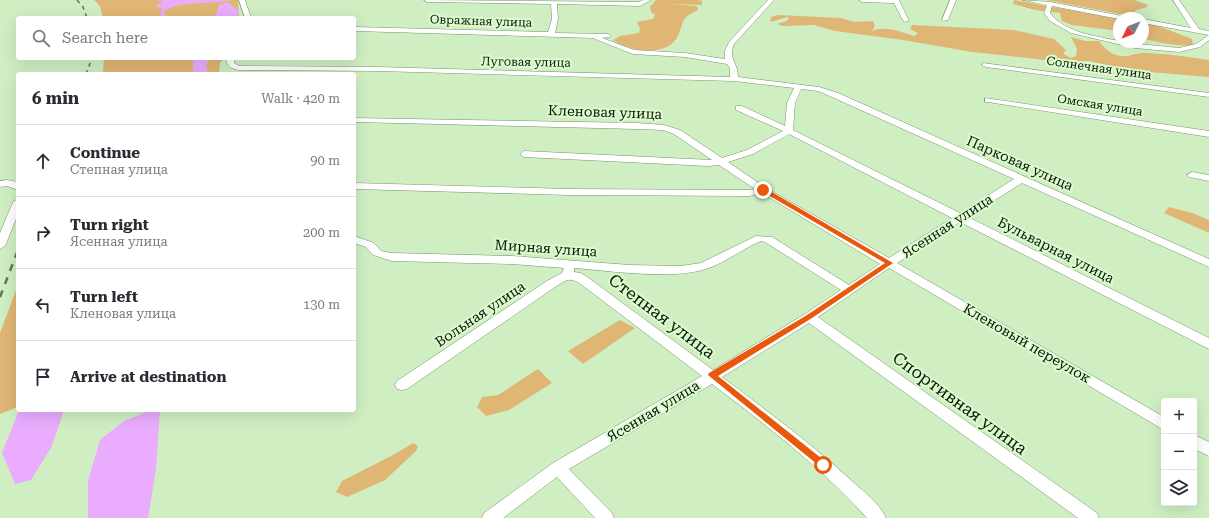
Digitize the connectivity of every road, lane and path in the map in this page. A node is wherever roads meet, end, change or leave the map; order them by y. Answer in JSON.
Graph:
{"nodes":[{"id":1,"x":242,"y":0,"type":"edge"},
{"id":2,"x":427,"y":0,"type":"edge"},
{"id":3,"x":648,"y":0,"type":"edge"},
{"id":4,"x":771,"y":0,"type":"edge"},
{"id":5,"x":862,"y":0,"type":"edge"},
{"id":6,"x":953,"y":0,"type":"edge"},
{"id":7,"x":1026,"y":0,"type":"edge"},
{"id":8,"x":1176,"y":0,"type":"edge"},
{"id":9,"x":896,"y":1,"type":"edge"},
{"id":10,"x":554,"y":3,"type":"junction"},
{"id":11,"x":1050,"y":4,"type":"junction"},
{"id":12,"x":247,"y":16,"type":"edge"},
{"id":13,"x":1113,"y":16,"type":"edge"},
{"id":14,"x":945,"y":20,"type":"dead end"},
{"id":15,"x":906,"y":21,"type":"dead end"},
{"id":16,"x":1149,"y":22,"type":"edge"},
{"id":17,"x":356,"y":29,"type":"edge"},
{"id":18,"x":1196,"y":30,"type":"junction"},
{"id":19,"x":1209,"y":33,"type":"edge"},
{"id":20,"x":551,"y":34,"type":"junction"},
{"id":21,"x":589,"y":35,"type":"junction"},
{"id":22,"x":608,"y":36,"type":"dead end"},
{"id":23,"x":1209,"y":38,"type":"edge"},
{"id":24,"x":230,"y":60,"type":"edge"},
{"id":25,"x":729,"y":62,"type":"junction"},
{"id":26,"x":986,"y":65,"type":"dead end"},
{"id":27,"x":235,"y":69,"type":"edge"},
{"id":28,"x":734,"y":79,"type":"junction"},
{"id":29,"x":798,"y":87,"type":"junction"},
{"id":30,"x":818,"y":89,"type":"joint"},
{"id":31,"x":1209,"y":96,"type":"edge"},
{"id":32,"x":988,"y":100,"type":"dead end"},
{"id":33,"x":739,"y":108,"type":"dead end"},
{"id":34,"x":356,"y":120,"type":"edge"},
{"id":35,"x":789,"y":130,"type":"junction"},
{"id":36,"x":1209,"y":134,"type":"edge"},
{"id":37,"x":524,"y":154,"type":"dead end"},
{"id":38,"x":722,"y":163,"type":"junction"},
{"id":39,"x":1192,"y":175,"type":"dead end"},
{"id":40,"x":1209,"y":178,"type":"edge"},
{"id":41,"x":1021,"y":179,"type":"junction"},
{"id":42,"x":0,"y":184,"type":"edge"},
{"id":43,"x":16,"y":185,"type":"edge"},
{"id":44,"x":356,"y":186,"type":"edge"},
{"id":45,"x":763,"y":190,"type":"junction"},
{"id":46,"x":16,"y":207,"type":"edge"},
{"id":47,"x":962,"y":218,"type":"junction"},
{"id":48,"x":356,"y":240,"type":"edge"},
{"id":49,"x":0,"y":246,"type":"edge"},
{"id":50,"x":889,"y":263,"type":"junction"},
{"id":51,"x":1209,"y":263,"type":"edge"},
{"id":52,"x":568,"y":270,"type":"junction"},
{"id":53,"x":850,"y":290,"type":"junction"},
{"id":54,"x":809,"y":317,"type":"junction"},
{"id":55,"x":1209,"y":344,"type":"edge"},
{"id":56,"x":712,"y":375,"type":"junction"},
{"id":57,"x":402,"y":385,"type":"dead end"},
{"id":58,"x":1161,"y":422,"type":"edge"},
{"id":59,"x":1197,"y":444,"type":"edge"},
{"id":60,"x":1209,"y":450,"type":"edge"},
{"id":61,"x":558,"y":468,"type":"junction"},
{"id":62,"x":490,"y":518,"type":"edge"},
{"id":63,"x":606,"y":518,"type":"edge"},
{"id":64,"x":878,"y":518,"type":"edge"},
{"id":65,"x":1091,"y":518,"type":"edge"}],
"edges":[{"from":1,"to":12,"type":"street"},
{"from":2,"to":10,"type":"street"},
{"from":3,"to":10,"type":"street"},
{"from":4,"to":25,"type":"street"},
{"from":5,"to":9,"type":"street"},
{"from":6,"to":14,"type":"street"},
{"from":7,"to":11,"type":"street"},
{"from":8,"to":18,"type":"street"},
{"from":9,"to":15,"type":"street"},
{"from":10,"to":20,"type":"street"},
{"from":11,"to":13,"type":"street"},
{"from":11,"to":23,"type":"street"},
{"from":16,"to":18,"type":"street"},
{"from":17,"to":20,"type":"street","name":"Овражная улица"},
{"from":18,"to":19,"type":"street"},
{"from":20,"to":21,"type":"street","name":"Овражная улица"},
{"from":21,"to":22,"type":"street","name":"Овражная улица"},
{"from":21,"to":25,"type":"street"},
{"from":24,"to":27,"type":"street"},
{"from":25,"to":28,"type":"street"},
{"from":26,"to":31,"type":"street","name":"Солнечная улица"},
{"from":27,"to":28,"type":"street","name":"Луговая улица"},
{"from":28,"to":29,"type":"street","name":"Луговая улица"},
{"from":29,"to":30,"type":"street","name":"Луговая улица"},
{"from":29,"to":35,"type":"street"},
{"from":30,"to":41,"type":"street","name":"Парковая улица"},
{"from":32,"to":36,"type":"street","name":"Омская улица"},
{"from":33,"to":35,"type":"street","name":"Бульварная улица"},
{"from":34,"to":38,"type":"street","name":"Кленовая улица"},
{"from":35,"to":38,"type":"street"},
{"from":35,"to":47,"type":"street","name":"Бульварная улица"},
{"from":37,"to":38,"type":"street"},
{"from":38,"to":45,"type":"street","name":"Кленовая улица"},
{"from":39,"to":40,"type":"street"},
{"from":41,"to":47,"type":"street","name":"Ясенная улица"},
{"from":41,"to":51,"type":"street","name":"Парковая улица"},
{"from":42,"to":43,"type":"street"},
{"from":44,"to":45,"type":"street"},
{"from":45,"to":50,"type":"street","name":"Кленовая улица"},
{"from":46,"to":49,"type":"street"},
{"from":47,"to":50,"type":"street","name":"Ясенная улица"},
{"from":47,"to":55,"type":"street","name":"Бульварная улица"},
{"from":48,"to":52,"type":"street","name":"Мирная улица"},
{"from":50,"to":53,"type":"street","name":"Ясенная улица"},
{"from":50,"to":58,"type":"street","name":"Кленовый переулок"},
{"from":52,"to":53,"type":"street","name":"Мирная улица"},
{"from":52,"to":56,"type":"street","name":"Степная улица"},
{"from":52,"to":57,"type":"street","name":"Вольная улица"},
{"from":53,"to":54,"type":"street","name":"Ясенная улица"},
{"from":54,"to":56,"type":"street","name":"Ясенная улица"},
{"from":54,"to":65,"type":"street","name":"Спортивная улица"},
{"from":56,"to":61,"type":"street","name":"Ясенная улица"},
{"from":56,"to":64,"type":"street","name":"Степная улица"},
{"from":59,"to":60,"type":"street"},
{"from":61,"to":62,"type":"street","name":"Ясенная улица"},
{"from":61,"to":63,"type":"street"}]}
